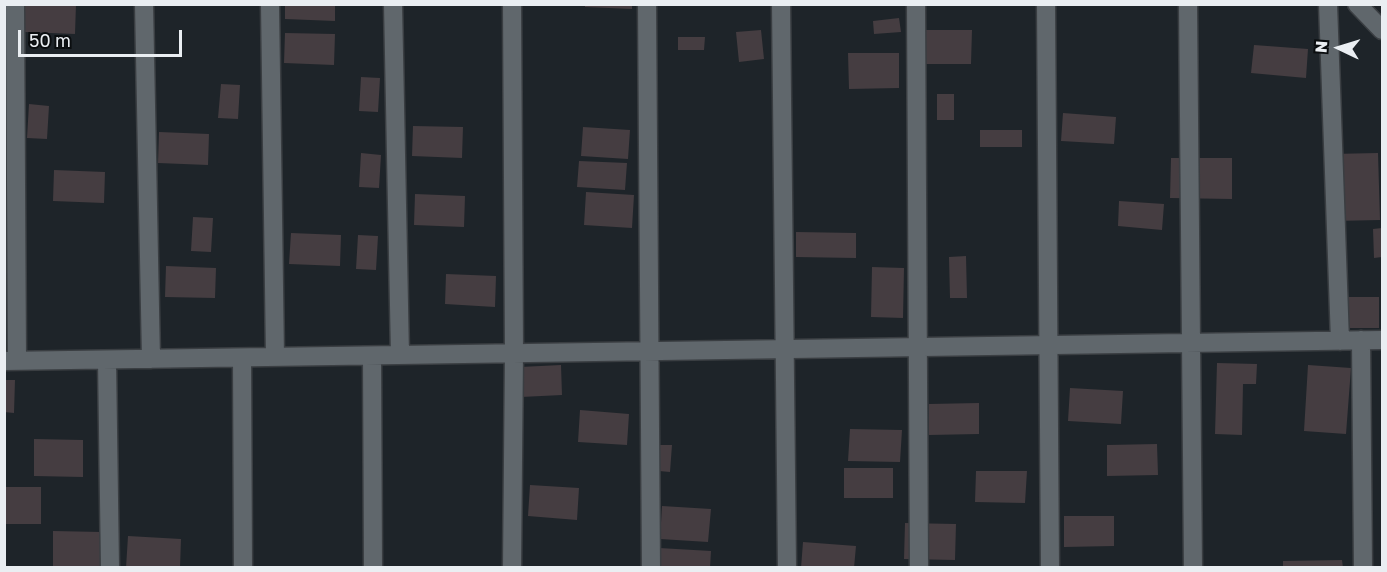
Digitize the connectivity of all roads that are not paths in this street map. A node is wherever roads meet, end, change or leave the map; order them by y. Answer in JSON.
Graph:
{"nodes":[{"id":1,"x":15,"y":4,"type":"edge"},
{"id":2,"x":144,"y":4,"type":"edge"},
{"id":3,"x":270,"y":4,"type":"edge"},
{"id":4,"x":393,"y":4,"type":"edge"},
{"id":5,"x":512,"y":4,"type":"edge"},
{"id":6,"x":647,"y":4,"type":"edge"},
{"id":7,"x":781,"y":4,"type":"edge"},
{"id":8,"x":916,"y":4,"type":"edge"},
{"id":9,"x":1046,"y":4,"type":"edge"},
{"id":10,"x":1188,"y":4,"type":"edge"},
{"id":11,"x":1328,"y":4,"type":"edge"},
{"id":12,"x":1357,"y":4,"type":"edge"},
{"id":13,"x":1383,"y":30,"type":"edge"},
{"id":14,"x":1361,"y":340,"type":"junction"},
{"id":15,"x":1383,"y":340,"type":"edge"},
{"id":16,"x":1340,"y":341,"type":"junction"},
{"id":17,"x":1191,"y":343,"type":"junction"},
{"id":18,"x":1048,"y":345,"type":"junction"},
{"id":19,"x":918,"y":347,"type":"junction"},
{"id":20,"x":785,"y":349,"type":"junction"},
{"id":21,"x":649,"y":351,"type":"junction"},
{"id":22,"x":514,"y":353,"type":"junction"},
{"id":23,"x":400,"y":355,"type":"junction"},
{"id":24,"x":372,"y":356,"type":"junction"},
{"id":25,"x":275,"y":357,"type":"junction"},
{"id":26,"x":242,"y":358,"type":"junction"},
{"id":27,"x":151,"y":359,"type":"junction"},
{"id":28,"x":107,"y":360,"type":"junction"},
{"id":29,"x":11,"y":361,"type":"edge"},
{"id":30,"x":110,"y":567,"type":"edge"},
{"id":31,"x":243,"y":567,"type":"edge"},
{"id":32,"x":373,"y":567,"type":"edge"},
{"id":33,"x":512,"y":567,"type":"edge"},
{"id":34,"x":651,"y":567,"type":"edge"},
{"id":35,"x":787,"y":567,"type":"edge"},
{"id":36,"x":919,"y":567,"type":"edge"},
{"id":37,"x":1050,"y":567,"type":"edge"},
{"id":38,"x":1194,"y":567,"type":"edge"},
{"id":39,"x":1363,"y":567,"type":"edge"}],
"edges":[{"from":1,"to":29,"type":"street"},
{"from":2,"to":27,"type":"street"},
{"from":3,"to":25,"type":"street"},
{"from":4,"to":23,"type":"street"},
{"from":5,"to":22,"type":"street"},
{"from":6,"to":21,"type":"street"},
{"from":7,"to":20,"type":"street"},
{"from":8,"to":19,"type":"street"},
{"from":9,"to":18,"type":"street"},
{"from":10,"to":17,"type":"street"},
{"from":11,"to":16,"type":"street"},
{"from":12,"to":13,"type":"street"},
{"from":14,"to":15,"type":"street"},
{"from":14,"to":16,"type":"street"},
{"from":14,"to":39,"type":"street"},
{"from":16,"to":17,"type":"street"},
{"from":17,"to":18,"type":"street"},
{"from":17,"to":38,"type":"street"},
{"from":18,"to":19,"type":"street"},
{"from":18,"to":37,"type":"street"},
{"from":19,"to":20,"type":"street"},
{"from":19,"to":36,"type":"street"},
{"from":20,"to":21,"type":"street"},
{"from":20,"to":35,"type":"street"},
{"from":21,"to":22,"type":"street"},
{"from":21,"to":34,"type":"street"},
{"from":22,"to":23,"type":"street"},
{"from":22,"to":33,"type":"street"},
{"from":23,"to":24,"type":"street"},
{"from":24,"to":25,"type":"street"},
{"from":24,"to":32,"type":"street"},
{"from":25,"to":26,"type":"street"},
{"from":26,"to":27,"type":"street"},
{"from":26,"to":31,"type":"street"},
{"from":27,"to":28,"type":"street"},
{"from":28,"to":29,"type":"street"},
{"from":28,"to":30,"type":"street"}]}
